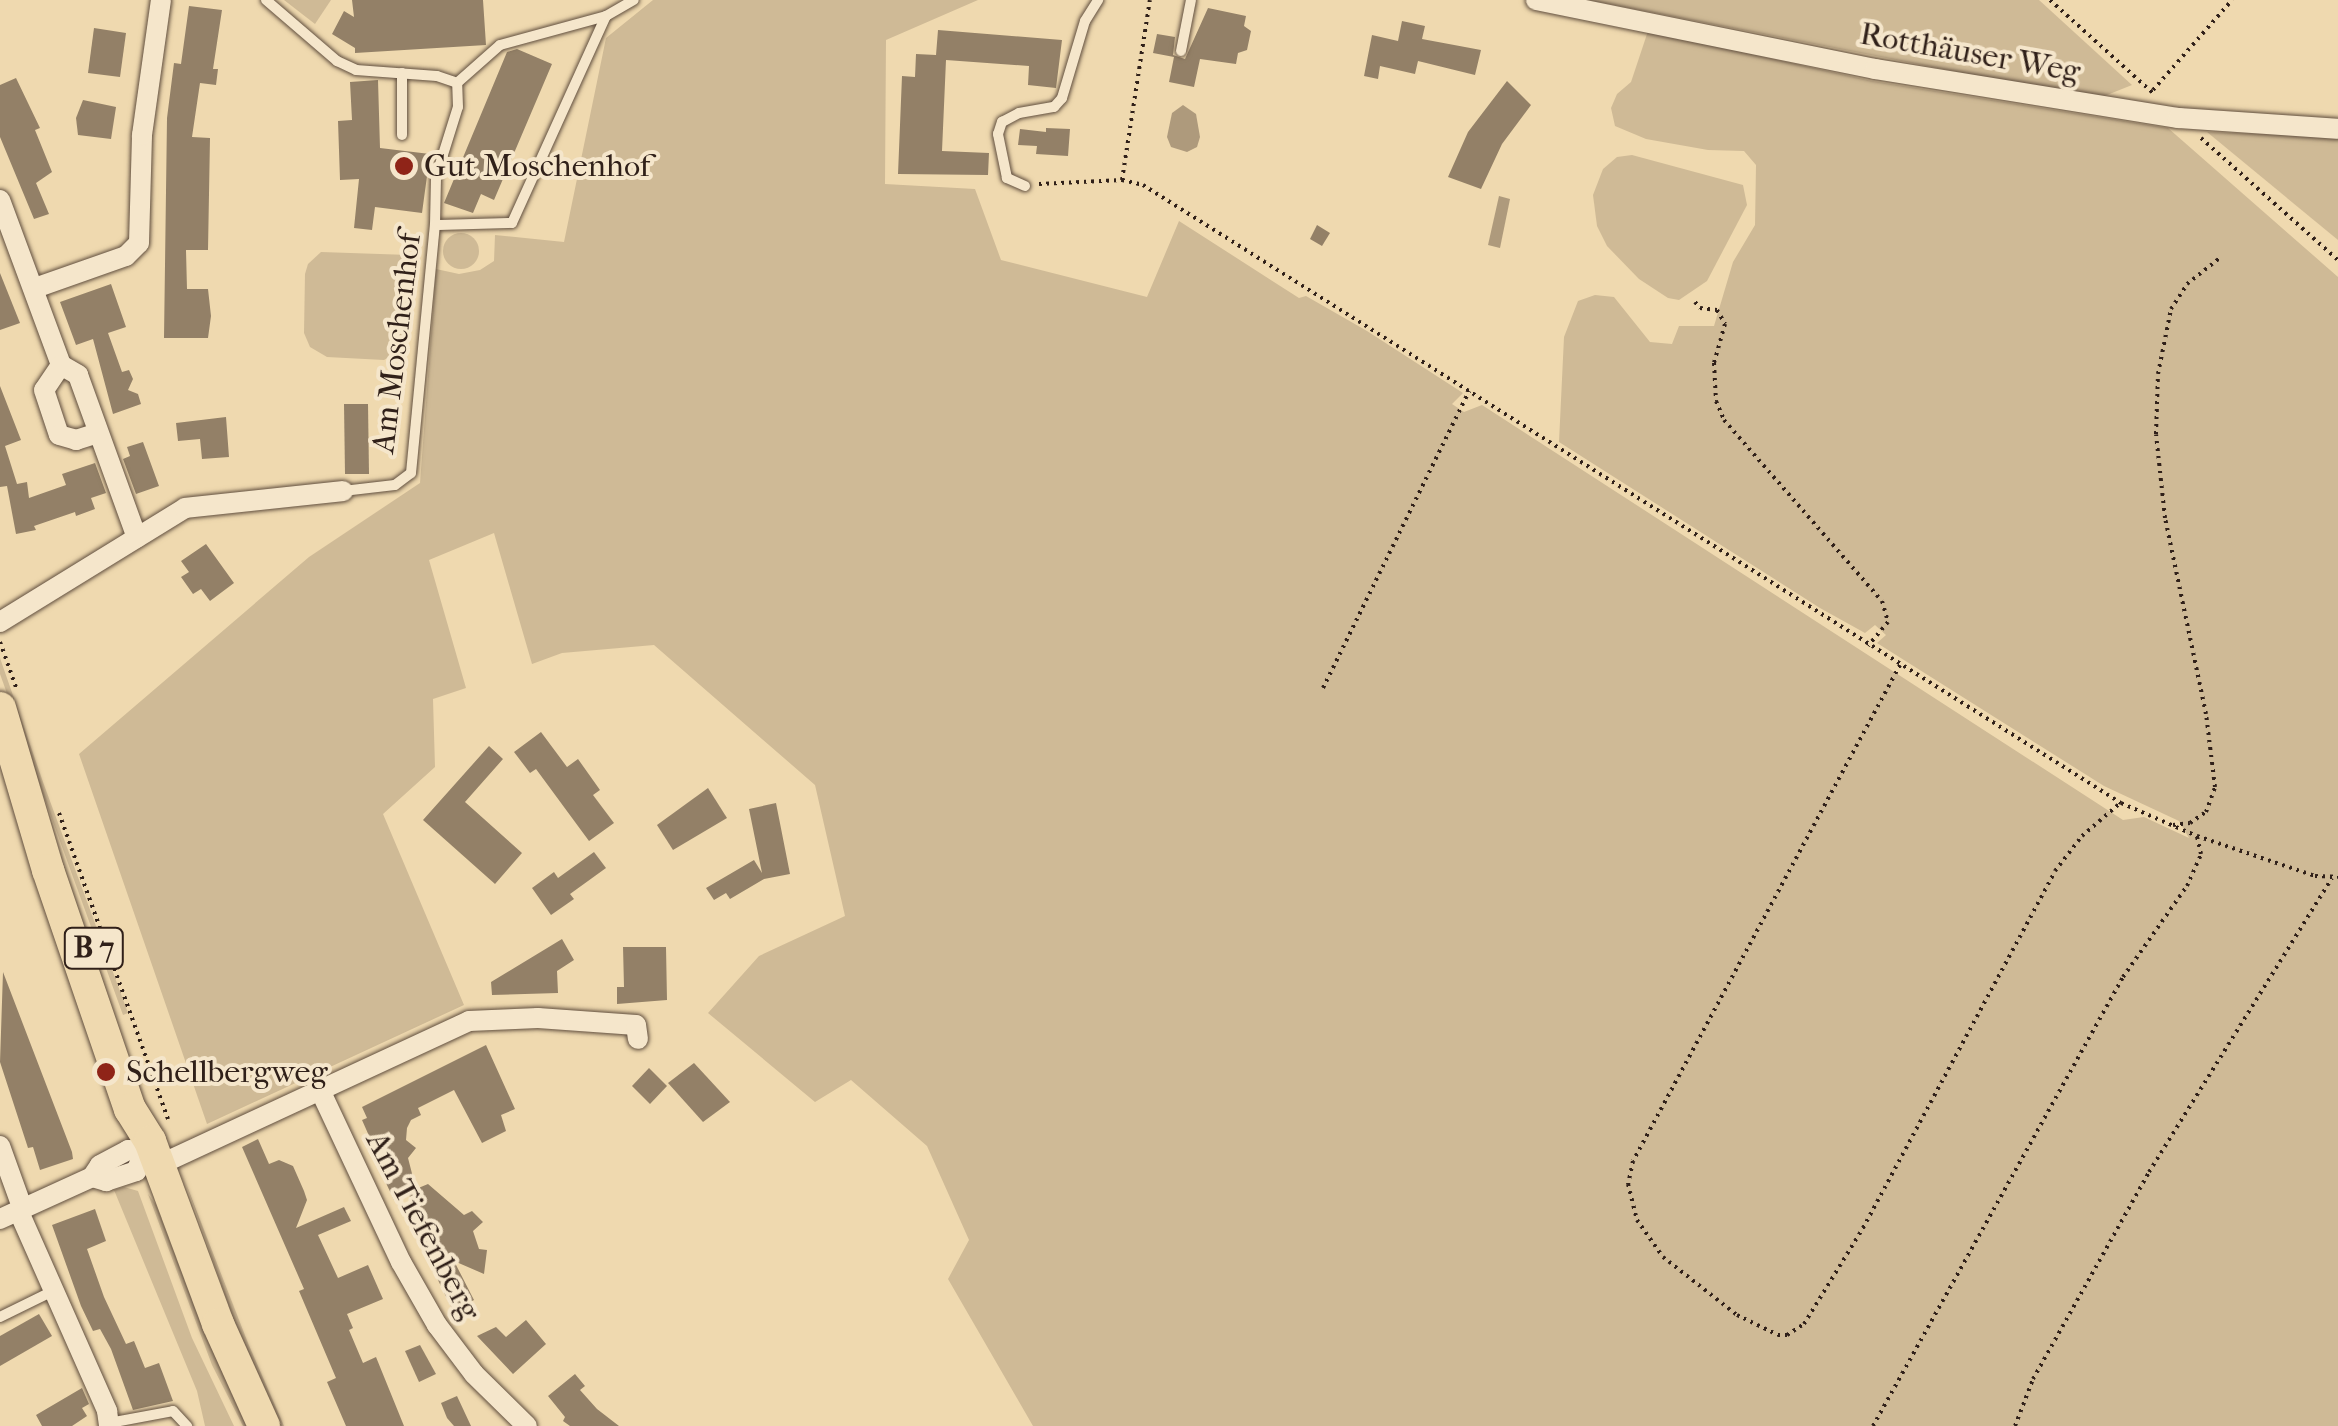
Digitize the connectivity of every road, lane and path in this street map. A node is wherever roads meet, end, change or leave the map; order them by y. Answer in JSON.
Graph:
{"nodes":[{"id":1,"x":161,"y":0,"type":"edge"},
{"id":2,"x":266,"y":0,"type":"edge"},
{"id":3,"x":634,"y":0,"type":"edge"},
{"id":4,"x":1098,"y":0,"type":"edge"},
{"id":5,"x":1150,"y":0,"type":"edge"},
{"id":6,"x":1191,"y":0,"type":"edge"},
{"id":7,"x":1536,"y":0,"type":"edge"},
{"id":8,"x":2050,"y":0,"type":"edge"},
{"id":9,"x":2232,"y":0,"type":"edge"},
{"id":10,"x":606,"y":16,"type":"junction"},
{"id":11,"x":1181,"y":51,"type":"dead end"},
{"id":12,"x":402,"y":73,"type":"junction"},
{"id":13,"x":457,"y":83,"type":"junction"},
{"id":14,"x":2152,"y":91,"type":"junction"},
{"id":15,"x":2178,"y":118,"type":"junction"},
{"id":16,"x":2338,"y":130,"type":"edge"},
{"id":17,"x":402,"y":134,"type":"dead end"},
{"id":18,"x":1122,"y":180,"type":"junction"},
{"id":19,"x":1025,"y":186,"type":"joint"},
{"id":20,"x":0,"y":200,"type":"edge"},
{"id":21,"x":435,"y":225,"type":"junction"},
{"id":22,"x":2221,"y":257,"type":"dead end"},
{"id":23,"x":2338,"y":260,"type":"edge"},
{"id":24,"x":35,"y":288,"type":"junction"},
{"id":25,"x":1695,"y":302,"type":"dead end"},
{"id":26,"x":61,"y":365,"type":"junction"},
{"id":27,"x":1469,"y":391,"type":"junction"},
{"id":28,"x":98,"y":433,"type":"junction"},
{"id":29,"x":343,"y":492,"type":"joint"},
{"id":30,"x":136,"y":538,"type":"junction"},
{"id":31,"x":0,"y":622,"type":"edge"},
{"id":32,"x":0,"y":642,"type":"edge"},
{"id":33,"x":1868,"y":646,"type":"junction"},
{"id":34,"x":1900,"y":665,"type":"junction"},
{"id":35,"x":1322,"y":688,"type":"dead end"},
{"id":36,"x":9,"y":702,"type":"edge"},
{"id":37,"x":54,"y":800,"type":"dead end"},
{"id":38,"x":2121,"y":803,"type":"junction"},
{"id":39,"x":2172,"y":826,"type":"junction"},
{"id":40,"x":2197,"y":836,"type":"junction"},
{"id":41,"x":2335,"y":878,"type":"edge"},
{"id":42,"x":638,"y":1039,"type":"dead end"},
{"id":43,"x":320,"y":1090,"type":"junction"},
{"id":44,"x":0,"y":1146,"type":"edge"},
{"id":45,"x":158,"y":1154,"type":"junction"},
{"id":46,"x":14,"y":1213,"type":"edge"},
{"id":47,"x":54,"y":1291,"type":"junction"},
{"id":48,"x":0,"y":1317,"type":"edge"},
{"id":49,"x":109,"y":1425,"type":"edge"},
{"id":50,"x":187,"y":1426,"type":"edge"},
{"id":51,"x":264,"y":1426,"type":"edge"},
{"id":52,"x":527,"y":1426,"type":"edge"},
{"id":53,"x":1873,"y":1426,"type":"edge"},
{"id":54,"x":2015,"y":1426,"type":"edge"}],
"edges":[{"from":1,"to":24,"type":"street"},
{"from":2,"to":12,"type":"lane"},
{"from":3,"to":10,"type":"lane"},
{"from":4,"to":19,"type":"lane"},
{"from":5,"to":18,"type":"path"},
{"from":6,"to":11,"type":"lane"},
{"from":7,"to":15,"type":"street","name":"Rotthäuser Weg"},
{"from":8,"to":14,"type":"path"},
{"from":9,"to":14,"type":"path"},
{"from":10,"to":13,"type":"lane"},
{"from":10,"to":21,"type":"lane","name":"Am Moschenhof"},
{"from":12,"to":13,"type":"lane"},
{"from":12,"to":17,"type":"lane"},
{"from":13,"to":21,"type":"lane"},
{"from":14,"to":15,"type":"path"},
{"from":15,"to":16,"type":"street","name":"Rotthäuser Weg"},
{"from":15,"to":23,"type":"path"},
{"from":18,"to":19,"type":"path"},
{"from":18,"to":27,"type":"path"},
{"from":20,"to":24,"type":"street"},
{"from":21,"to":29,"type":"lane","name":"Am Moschenhof"},
{"from":22,"to":39,"type":"path"},
{"from":24,"to":26,"type":"street"},
{"from":25,"to":33,"type":"path"},
{"from":26,"to":28,"type":"street"},
{"from":26,"to":28,"type":"street"},
{"from":27,"to":33,"type":"path"},
{"from":27,"to":35,"type":"path"},
{"from":28,"to":30,"type":"street"},
{"from":29,"to":30,"type":"street","name":"Am Moschenhof"},
{"from":30,"to":31,"type":"street","name":"Am Moschenhof"},
{"from":32,"to":36,"type":"path"},
{"from":33,"to":34,"type":"path"},
{"from":34,"to":38,"type":"path"},
{"from":34,"to":38,"type":"path"},
{"from":36,"to":45,"type":"main road","number":"B 7"},
{"from":37,"to":45,"type":"path"},
{"from":38,"to":39,"type":"path"},
{"from":39,"to":40,"type":"path"},
{"from":40,"to":41,"type":"path"},
{"from":40,"to":53,"type":"path"},
{"from":41,"to":54,"type":"path"},
{"from":42,"to":43,"type":"street"},
{"from":43,"to":45,"type":"street"},
{"from":43,"to":52,"type":"street","name":"Am Tiefenberg"},
{"from":44,"to":46,"type":"street"},
{"from":45,"to":46,"type":"street"},
{"from":45,"to":51,"type":"main road","number":"B 7"},
{"from":46,"to":47,"type":"street"},
{"from":47,"to":48,"type":"lane"},
{"from":47,"to":49,"type":"street"},
{"from":49,"to":50,"type":"lane"}]}
